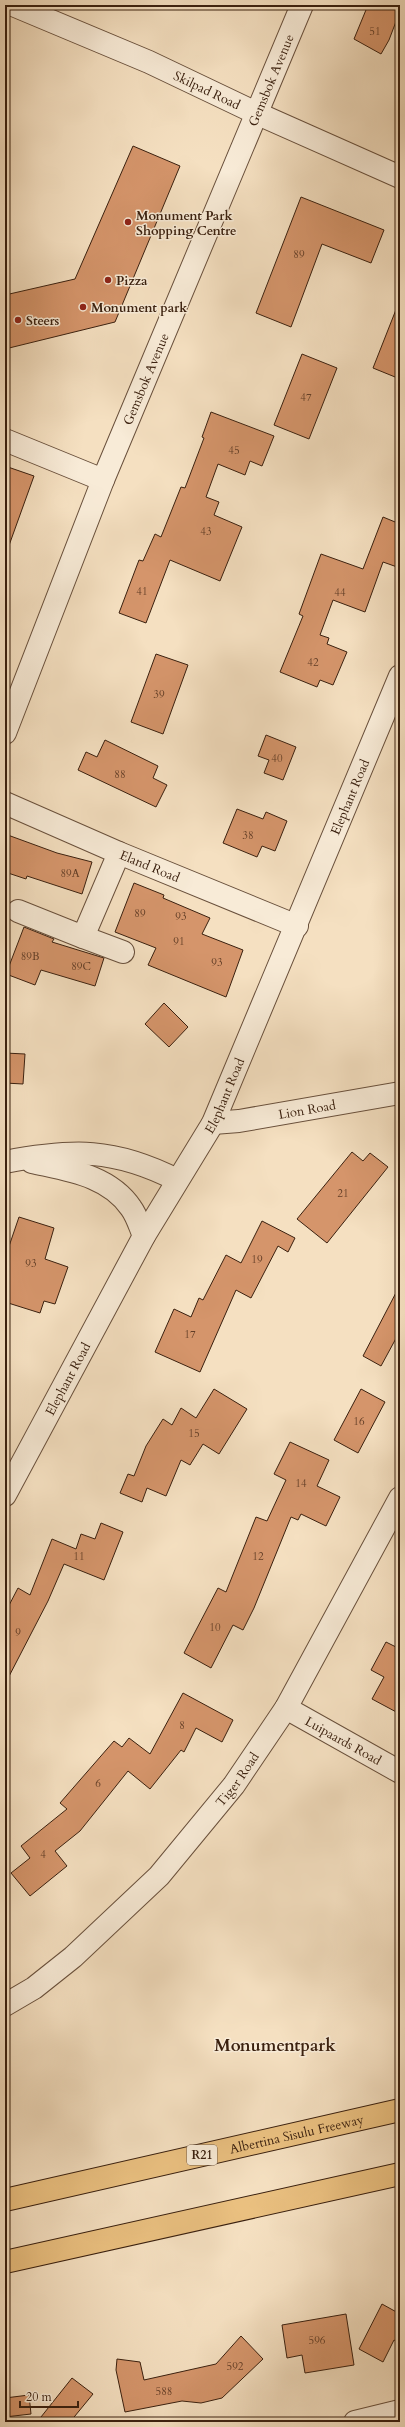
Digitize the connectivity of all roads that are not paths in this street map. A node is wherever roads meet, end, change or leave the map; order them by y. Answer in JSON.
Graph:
{"nodes":[{"id":1,"x":13,"y":5,"type":"edge"},
{"id":2,"x":302,"y":5,"type":"edge"},
{"id":3,"x":256,"y":113,"type":"junction"},
{"id":4,"x":400,"y":177,"type":"edge"},
{"id":5,"x":5,"y":440,"type":"edge"},
{"id":6,"x":103,"y":480,"type":"junction"},
{"id":7,"x":400,"y":676,"type":"edge"},
{"id":8,"x":5,"y":733,"type":"edge"},
{"id":9,"x":5,"y":803,"type":"edge"},
{"id":10,"x":119,"y":853,"type":"junction"},
{"id":11,"x":18,"y":911,"type":"dead end"},
{"id":12,"x":296,"y":926,"type":"junction"},
{"id":13,"x":83,"y":937,"type":"junction"},
{"id":14,"x":122,"y":952,"type":"dead end"},
{"id":15,"x":400,"y":1093,"type":"edge"},
{"id":16,"x":214,"y":1122,"type":"junction"},
{"id":17,"x":13,"y":1161,"type":"edge"},
{"id":18,"x":177,"y":1180,"type":"junction"},
{"id":19,"x":144,"y":1236,"type":"junction"},
{"id":20,"x":5,"y":1495,"type":"edge"},
{"id":21,"x":400,"y":1498,"type":"edge"},
{"id":22,"x":286,"y":1708,"type":"junction"},
{"id":23,"x":400,"y":1772,"type":"edge"},
{"id":24,"x":5,"y":2006,"type":"edge"},
{"id":25,"x":400,"y":2110,"type":"edge"},
{"id":26,"x":400,"y":2174,"type":"edge"},
{"id":27,"x":5,"y":2200,"type":"edge"},
{"id":28,"x":5,"y":2262,"type":"edge"},
{"id":29,"x":400,"y":2411,"type":"edge"},
{"id":30,"x":355,"y":2422,"type":"edge"}],
"edges":[{"from":1,"to":3,"type":"street","name":"Skilpad Road"},
{"from":2,"to":3,"type":"street","name":"Gemsbok Avenue"},
{"from":3,"to":4,"type":"street","name":"Skilpad Road"},
{"from":3,"to":6,"type":"street","name":"Gemsbok Avenue"},
{"from":5,"to":6,"type":"street"},
{"from":6,"to":8,"type":"street","name":"Gemsbok Avenue"},
{"from":7,"to":12,"type":"street","name":"Elephant Road"},
{"from":9,"to":10,"type":"street","name":"Eland Road"},
{"from":10,"to":12,"type":"street","name":"Eland Road"},
{"from":10,"to":13,"type":"street"},
{"from":11,"to":13,"type":"street"},
{"from":12,"to":16,"type":"street","name":"Elephant Road"},
{"from":13,"to":14,"type":"street"},
{"from":15,"to":16,"type":"street","name":"Lion Road"},
{"from":16,"to":18,"type":"street","name":"Elephant Road"},
{"from":17,"to":18,"type":"street"},
{"from":17,"to":19,"type":"street"},
{"from":18,"to":19,"type":"street","name":"Elephant Road"},
{"from":19,"to":20,"type":"street","name":"Elephant Road"},
{"from":21,"to":22,"type":"street","name":"Tiger Road"},
{"from":22,"to":23,"type":"street","name":"Luipaards Road"},
{"from":22,"to":24,"type":"street","name":"Tiger Road"},
{"from":25,"to":27,"type":"highway","name":"Albertina Sisulu Freeway","number":"R21"},
{"from":26,"to":28,"type":"highway"},
{"from":29,"to":30,"type":"street"}]}
